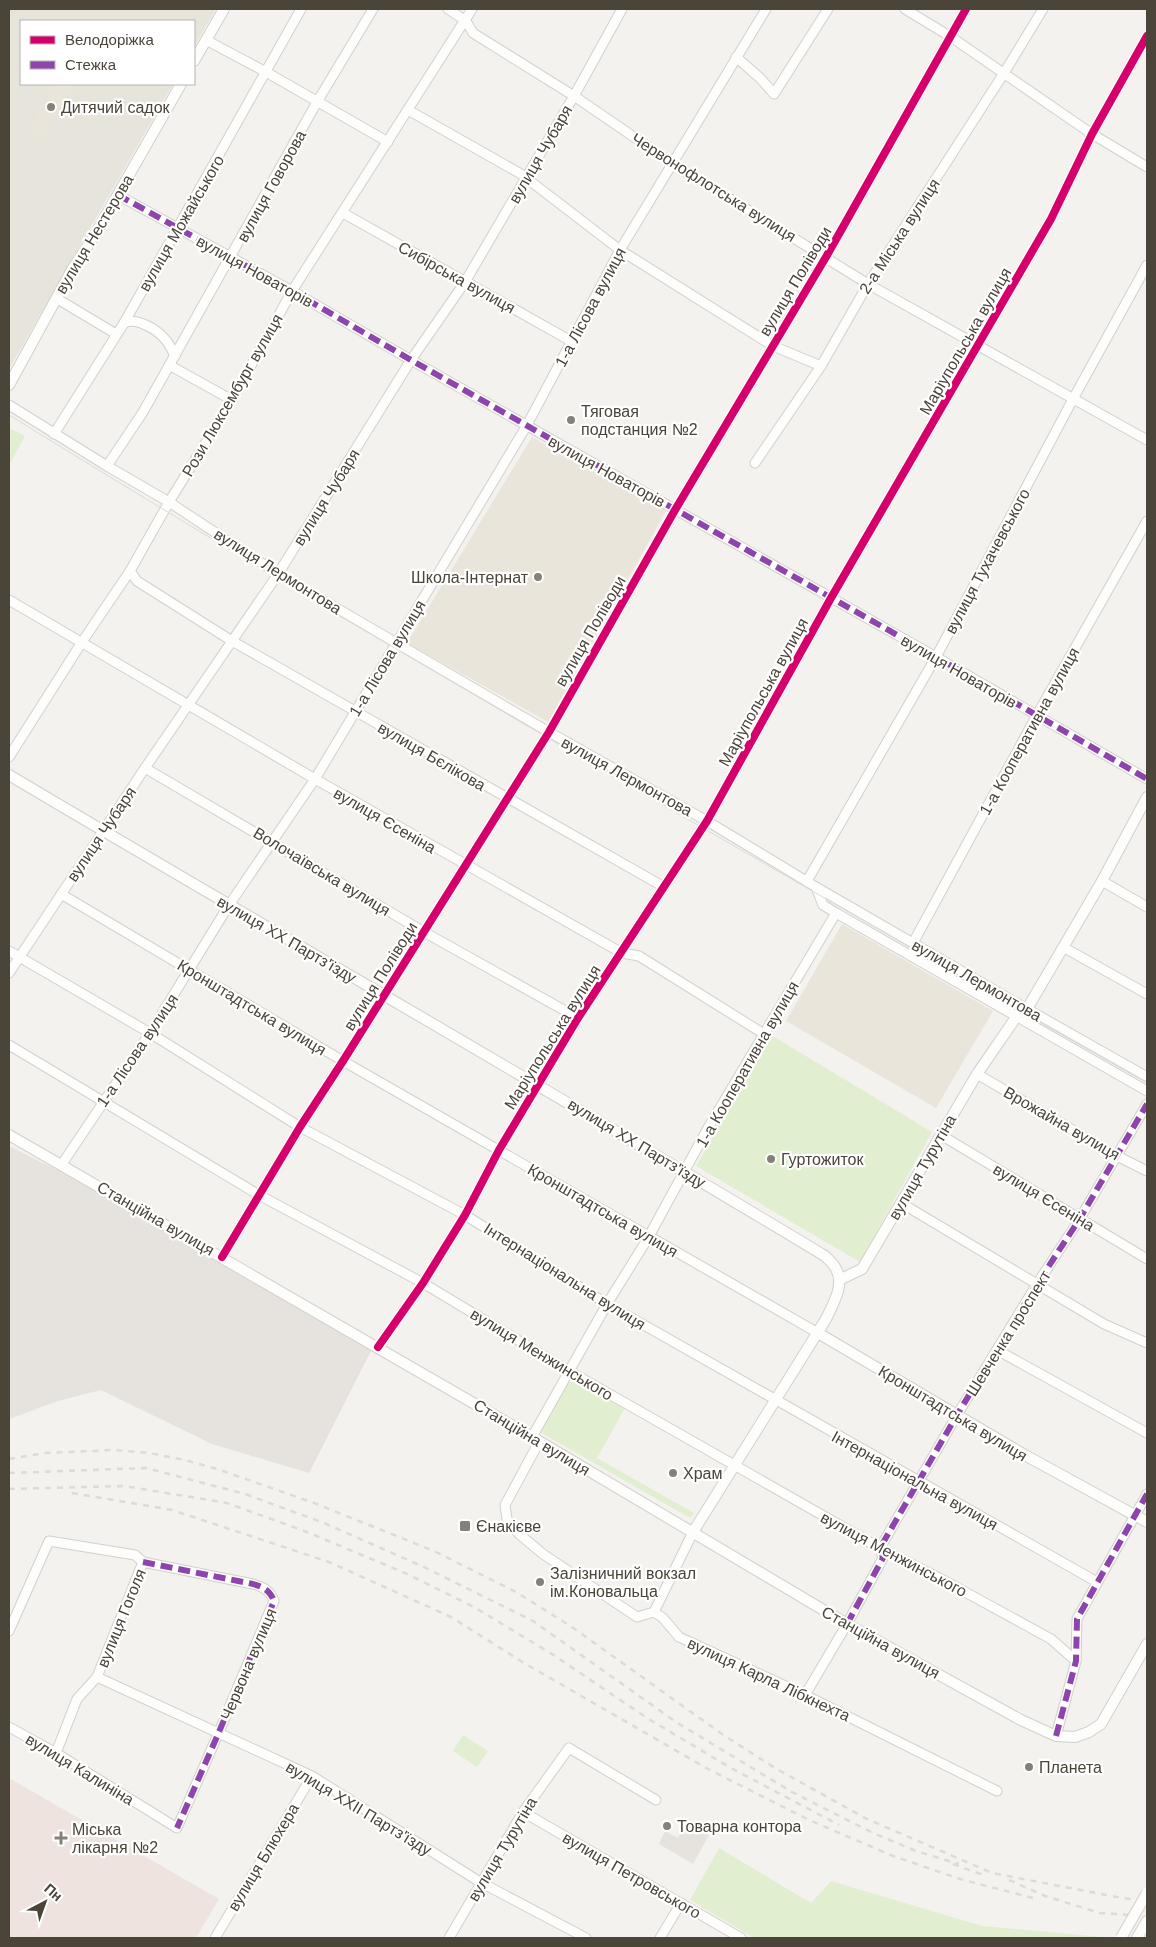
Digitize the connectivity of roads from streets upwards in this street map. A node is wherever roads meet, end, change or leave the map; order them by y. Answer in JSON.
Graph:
{"nodes":[{"id":1,"x":224,"y":9,"type":"edge"},
{"id":2,"x":301,"y":9,"type":"edge"},
{"id":3,"x":373,"y":9,"type":"edge"},
{"id":4,"x":448,"y":9,"type":"edge"},
{"id":5,"x":472,"y":9,"type":"edge"},
{"id":6,"x":622,"y":9,"type":"edge"},
{"id":7,"x":766,"y":9,"type":"edge"},
{"id":8,"x":828,"y":9,"type":"edge"},
{"id":9,"x":905,"y":9,"type":"edge"},
{"id":10,"x":966,"y":9,"type":"edge"},
{"id":11,"x":1043,"y":9,"type":"edge"},
{"id":12,"x":466,"y":21,"type":"junction"},
{"id":13,"x":1147,"y":36,"type":"edge"},
{"id":14,"x":951,"y":37,"type":"junction"},
{"id":15,"x":206,"y":40,"type":"junction"},
{"id":16,"x":736,"y":57,"type":"junction"},
{"id":17,"x":195,"y":59,"type":"edge"},
{"id":18,"x":266,"y":72,"type":"junction"},
{"id":19,"x":1004,"y":73,"type":"junction"},
{"id":20,"x":180,"y":85,"type":"edge"},
{"id":21,"x":574,"y":96,"type":"junction"},
{"id":22,"x":318,"y":102,"type":"junction"},
{"id":23,"x":408,"y":110,"type":"junction"},
{"id":24,"x":1092,"y":134,"type":"junction"},
{"id":25,"x":388,"y":142,"type":"junction"},
{"id":26,"x":672,"y":163,"type":"junction"},
{"id":27,"x":1147,"y":167,"type":"edge"},
{"id":28,"x":525,"y":179,"type":"junction"},
{"id":29,"x":118,"y":195,"type":"junction"},
{"id":30,"x":343,"y":213,"type":"junction"},
{"id":31,"x":178,"y":228,"type":"junction"},
{"id":32,"x":620,"y":250,"type":"junction"},
{"id":33,"x":826,"y":257,"type":"junction"},
{"id":34,"x":230,"y":258,"type":"junction"},
{"id":35,"x":1147,"y":265,"type":"edge"},
{"id":36,"x":466,"y":282,"type":"junction"},
{"id":37,"x":868,"y":284,"type":"junction"},
{"id":38,"x":292,"y":291,"type":"junction"},
{"id":39,"x":56,"y":298,"type":"junction"},
{"id":40,"x":124,"y":323,"type":"junction"},
{"id":41,"x":116,"y":334,"type":"junction"},
{"id":42,"x":571,"y":341,"type":"junction"},
{"id":43,"x":773,"y":346,"type":"junction"},
{"id":44,"x":978,"y":346,"type":"junction"},
{"id":45,"x":175,"y":356,"type":"junction"},
{"id":46,"x":411,"y":360,"type":"junction"},
{"id":47,"x":170,"y":365,"type":"junction"},
{"id":48,"x":821,"y":366,"type":"junction"},
{"id":49,"x":9,"y":385,"type":"edge"},
{"id":50,"x":1073,"y":399,"type":"junction"},
{"id":51,"x":232,"y":400,"type":"junction"},
{"id":52,"x":9,"y":405,"type":"edge"},
{"id":53,"x":526,"y":425,"type":"junction"},
{"id":54,"x":54,"y":434,"type":"junction"},
{"id":55,"x":1147,"y":440,"type":"edge"},
{"id":56,"x":754,"y":463,"type":"dead end"},
{"id":57,"x":107,"y":466,"type":"junction"},
{"id":58,"x":169,"y":502,"type":"junction"},
{"id":59,"x":675,"y":510,"type":"junction"},
{"id":60,"x":1147,"y":521,"type":"edge"},
{"id":61,"x":130,"y":571,"type":"junction"},
{"id":62,"x":278,"y":574,"type":"junction"},
{"id":63,"x":831,"y":598,"type":"junction"},
{"id":64,"x":9,"y":600,"type":"edge"},
{"id":65,"x":232,"y":641,"type":"junction"},
{"id":66,"x":82,"y":642,"type":"junction"},
{"id":67,"x":396,"y":642,"type":"junction"},
{"id":68,"x":936,"y":657,"type":"junction"},
{"id":69,"x":188,"y":706,"type":"junction"},
{"id":70,"x":355,"y":712,"type":"junction"},
{"id":71,"x":1037,"y":715,"type":"junction"},
{"id":72,"x":549,"y":732,"type":"junction"},
{"id":73,"x":9,"y":757,"type":"edge"},
{"id":74,"x":145,"y":768,"type":"junction"},
{"id":75,"x":9,"y":775,"type":"edge"},
{"id":76,"x":315,"y":779,"type":"junction"},
{"id":77,"x":1147,"y":779,"type":"edge"},
{"id":78,"x":1147,"y":797,"type":"edge"},
{"id":79,"x":508,"y":799,"type":"junction"},
{"id":80,"x":707,"y":821,"type":"junction"},
{"id":81,"x":104,"y":831,"type":"junction"},
{"id":82,"x":273,"y":842,"type":"junction"},
{"id":83,"x":466,"y":866,"type":"junction"},
{"id":84,"x":807,"y":881,"type":"junction"},
{"id":85,"x":1102,"y":882,"type":"junction"},
{"id":86,"x":664,"y":887,"type":"junction"},
{"id":87,"x":816,"y":887,"type":"junction"},
{"id":88,"x":61,"y":894,"type":"junction"},
{"id":89,"x":229,"y":905,"type":"junction"},
{"id":90,"x":1147,"y":907,"type":"edge"},
{"id":91,"x":836,"y":913,"type":"junction"},
{"id":92,"x":424,"y":932,"type":"junction"},
{"id":93,"x":913,"y":942,"type":"junction"},
{"id":94,"x":1063,"y":947,"type":"junction"},
{"id":95,"x":9,"y":951,"type":"edge"},
{"id":96,"x":622,"y":953,"type":"junction"},
{"id":97,"x":19,"y":957,"type":"junction"},
{"id":98,"x":190,"y":969,"type":"junction"},
{"id":99,"x":9,"y":973,"type":"edge"},
{"id":100,"x":1147,"y":994,"type":"edge"},
{"id":101,"x":385,"y":995,"type":"junction"},
{"id":102,"x":1027,"y":1009,"type":"junction"},
{"id":103,"x":1017,"y":1016,"type":"junction"},
{"id":104,"x":578,"y":1018,"type":"junction"},
{"id":105,"x":150,"y":1033,"type":"junction"},
{"id":106,"x":764,"y":1034,"type":"junction"},
{"id":107,"x":9,"y":1045,"type":"edge"},
{"id":108,"x":343,"y":1062,"type":"junction"},
{"id":109,"x":977,"y":1074,"type":"junction"},
{"id":110,"x":1147,"y":1077,"type":"edge"},
{"id":111,"x":538,"y":1084,"type":"junction"},
{"id":112,"x":1147,"y":1091,"type":"edge"},
{"id":113,"x":103,"y":1101,"type":"junction"},
{"id":114,"x":1147,"y":1104,"type":"edge"},
{"id":115,"x":300,"y":1127,"type":"junction"},
{"id":116,"x":9,"y":1135,"type":"edge"},
{"id":117,"x":941,"y":1135,"type":"junction"},
{"id":118,"x":499,"y":1150,"type":"junction"},
{"id":119,"x":1116,"y":1156,"type":"junction"},
{"id":120,"x":62,"y":1164,"type":"junction"},
{"id":121,"x":1147,"y":1171,"type":"edge"},
{"id":122,"x":685,"y":1172,"type":"junction"},
{"id":123,"x":259,"y":1195,"type":"junction"},
{"id":124,"x":901,"y":1204,"type":"junction"},
{"id":125,"x":465,"y":1215,"type":"junction"},
{"id":126,"x":1080,"y":1220,"type":"junction"},
{"id":127,"x":648,"y":1238,"type":"junction"},
{"id":128,"x":222,"y":1257,"type":"junction"},
{"id":129,"x":1147,"y":1259,"type":"edge"},
{"id":130,"x":839,"y":1280,"type":"junction"},
{"id":131,"x":423,"y":1283,"type":"junction"},
{"id":132,"x":1037,"y":1284,"type":"junction"},
{"id":133,"x":607,"y":1304,"type":"junction"},
{"id":134,"x":818,"y":1333,"type":"junction"},
{"id":135,"x":1147,"y":1343,"type":"edge"},
{"id":136,"x":378,"y":1347,"type":"junction"},
{"id":137,"x":998,"y":1350,"type":"junction"},
{"id":138,"x":569,"y":1371,"type":"junction"},
{"id":139,"x":776,"y":1401,"type":"junction"},
{"id":140,"x":957,"y":1415,"type":"junction"},
{"id":141,"x":1147,"y":1433,"type":"edge"},
{"id":142,"x":535,"y":1439,"type":"junction"},
{"id":143,"x":734,"y":1465,"type":"junction"},
{"id":144,"x":919,"y":1482,"type":"junction"},
{"id":145,"x":1147,"y":1494,"type":"edge"},
{"id":146,"x":1136,"y":1515,"type":"junction"},
{"id":147,"x":1147,"y":1522,"type":"edge"},
{"id":148,"x":693,"y":1532,"type":"junction"},
{"id":149,"x":880,"y":1548,"type":"junction"},
{"id":150,"x":143,"y":1562,"type":"junction"},
{"id":151,"x":1097,"y":1582,"type":"junction"},
{"id":152,"x":654,"y":1612,"type":"junction"},
{"id":153,"x":847,"y":1624,"type":"junction"},
{"id":154,"x":9,"y":1631,"type":"edge"},
{"id":155,"x":1147,"y":1644,"type":"edge"},
{"id":156,"x":1076,"y":1661,"type":"junction"},
{"id":157,"x":97,"y":1677,"type":"junction"},
{"id":158,"x":805,"y":1695,"type":"junction"},
{"id":159,"x":9,"y":1727,"type":"edge"},
{"id":160,"x":219,"y":1732,"type":"junction"},
{"id":161,"x":1056,"y":1736,"type":"junction"},
{"id":162,"x":56,"y":1753,"type":"junction"},
{"id":163,"x":312,"y":1776,"type":"junction"},
{"id":164,"x":996,"y":1791,"type":"dead end"},
{"id":165,"x":656,"y":1800,"type":"dead end"},
{"id":166,"x":523,"y":1812,"type":"junction"},
{"id":167,"x":177,"y":1828,"type":"joint"},
{"id":168,"x":480,"y":1882,"type":"junction"},
{"id":169,"x":1147,"y":1893,"type":"edge"},
{"id":170,"x":682,"y":1903,"type":"junction"},
{"id":171,"x":1147,"y":1921,"type":"edge"},
{"id":172,"x":215,"y":1938,"type":"edge"},
{"id":173,"x":449,"y":1938,"type":"edge"},
{"id":174,"x":586,"y":1938,"type":"edge"},
{"id":175,"x":660,"y":1938,"type":"edge"},
{"id":176,"x":741,"y":1938,"type":"edge"},
{"id":177,"x":1121,"y":1938,"type":"edge"},
{"id":178,"x":1137,"y":1938,"type":"edge"}],
"edges":[{"from":1,"to":15,"type":"street"},
{"from":2,"to":18,"type":"street","name":"вулиця Можайського"},
{"from":3,"to":22,"type":"street","name":"вулиця Говорова"},
{"from":4,"to":12,"type":"street","name":"Червонофлотська вулиця"},
{"from":5,"to":12,"type":"street","name":"Рози Люксембург вулиця"},
{"from":6,"to":21,"type":"street","name":"вулиця Чубаря"},
{"from":7,"to":16,"type":"street","name":"1-а Лісова вулиця"},
{"from":8,"to":16,"type":"street"},
{"from":9,"to":14,"type":"street"},
{"from":10,"to":14,"type":"street","name":"вулиця Поліводи"},
{"from":11,"to":19,"type":"street","name":"2-а Міська вулиця"},
{"from":12,"to":21,"type":"street","name":"Червонофлотська вулиця"},
{"from":12,"to":23,"type":"street","name":"Рози Люксембург вулиця"},
{"from":13,"to":24,"type":"street","name":"Маріупольська вулиця"},
{"from":14,"to":19,"type":"street"},
{"from":14,"to":33,"type":"street","name":"вулиця Поліводи"},
{"from":15,"to":17,"type":"street"},
{"from":15,"to":18,"type":"street"},
{"from":16,"to":26,"type":"street","name":"1-а Лісова вулиця"},
{"from":18,"to":22,"type":"street"},
{"from":18,"to":31,"type":"street","name":"вулиця Можайського"},
{"from":19,"to":24,"type":"street"},
{"from":19,"to":37,"type":"street","name":"2-а Міська вулиця"},
{"from":20,"to":29,"type":"street","name":"вулиця Нестерова"},
{"from":21,"to":26,"type":"street","name":"Червонофлотська вулиця"},
{"from":21,"to":28,"type":"street","name":"вулиця Чубаря"},
{"from":22,"to":25,"type":"street"},
{"from":22,"to":34,"type":"street","name":"вулиця Говорова"},
{"from":23,"to":25,"type":"street","name":"Рози Люксембург вулиця"},
{"from":23,"to":28,"type":"street"},
{"from":24,"to":27,"type":"street"},
{"from":24,"to":44,"type":"street","name":"Маріупольська вулиця"},
{"from":25,"to":30,"type":"street","name":"Рози Люксембург вулиця"},
{"from":26,"to":32,"type":"street","name":"1-а Лісова вулиця"},
{"from":26,"to":33,"type":"street","name":"Червонофлотська вулиця"},
{"from":28,"to":32,"type":"street"},
{"from":28,"to":36,"type":"street","name":"вулиця Чубаря"},
{"from":29,"to":31,"type":"street","name":"вулиця Новаторів"},
{"from":29,"to":39,"type":"street","name":"вулиця Нестерова"},
{"from":30,"to":36,"type":"street","name":"Сибірська вулиця"},
{"from":30,"to":38,"type":"street","name":"Рози Люксембург вулиця"},
{"from":31,"to":34,"type":"street","name":"вулиця Новаторів"},
{"from":31,"to":40,"type":"street","name":"вулиця Можайського"},
{"from":32,"to":42,"type":"street","name":"1-а Лісова вулиця"},
{"from":32,"to":43,"type":"street"},
{"from":33,"to":37,"type":"street","name":"Червонофлотська вулиця"},
{"from":33,"to":43,"type":"street","name":"вулиця Поліводи"},
{"from":34,"to":38,"type":"street","name":"вулиця Новаторів"},
{"from":34,"to":45,"type":"street","name":"вулиця Говорова"},
{"from":35,"to":50,"type":"street","name":"вулиця Тухачевського"},
{"from":36,"to":42,"type":"street","name":"Сибірська вулиця"},
{"from":36,"to":46,"type":"street","name":"вулиця Чубаря"},
{"from":37,"to":44,"type":"street","name":"Червонофлотська вулиця"},
{"from":37,"to":48,"type":"street","name":"2-а Міська вулиця"},
{"from":38,"to":46,"type":"street","name":"вулиця Новаторів"},
{"from":38,"to":51,"type":"street","name":"Рози Люксембург вулиця"},
{"from":39,"to":41,"type":"street"},
{"from":39,"to":49,"type":"street","name":"вулиця Нестерова"},
{"from":40,"to":41,"type":"street","name":"вулиця Можайського"},
{"from":40,"to":45,"type":"street"},
{"from":41,"to":54,"type":"street","name":"вулиця Можайського"},
{"from":42,"to":53,"type":"street","name":"1-а Лісова вулиця"},
{"from":43,"to":48,"type":"street"},
{"from":43,"to":59,"type":"street","name":"вулиця Поліводи"},
{"from":44,"to":50,"type":"street","name":"Червонофлотська вулиця"},
{"from":44,"to":63,"type":"street","name":"Маріупольська вулиця"},
{"from":45,"to":47,"type":"street","name":"вулиця Говорова"},
{"from":46,"to":53,"type":"street","name":"вулиця Новаторів"},
{"from":46,"to":62,"type":"street","name":"вулиця Чубаря"},
{"from":47,"to":51,"type":"street"},
{"from":47,"to":57,"type":"street","name":"вулиця Говорова"},
{"from":48,"to":56,"type":"street","name":"2-а Міська вулиця"},
{"from":50,"to":55,"type":"street","name":"Червонофлотська вулиця"},
{"from":50,"to":68,"type":"street","name":"вулиця Тухачевського"},
{"from":51,"to":58,"type":"street","name":"Рози Люксембург вулиця"},
{"from":52,"to":54,"type":"street","name":"вулиця Лермонтова"},
{"from":53,"to":59,"type":"street","name":"вулиця Новаторів"},
{"from":53,"to":67,"type":"street","name":"1-а Лісова вулиця"},
{"from":54,"to":57,"type":"street","name":"вулиця Лермонтова"},
{"from":57,"to":58,"type":"street","name":"вулиця Лермонтова"},
{"from":58,"to":61,"type":"street","name":"Рози Люксембург вулиця"},
{"from":58,"to":62,"type":"street","name":"вулиця Лермонтова"},
{"from":59,"to":63,"type":"street","name":"вулиця Новаторів"},
{"from":59,"to":72,"type":"street","name":"вулиця Поліводи"},
{"from":60,"to":71,"type":"street","name":"1-а Кооперативна вулиця"},
{"from":61,"to":65,"type":"street","name":"вулиця Бєлікова"},
{"from":61,"to":66,"type":"street","name":"Рози Люксембург вулиця"},
{"from":62,"to":65,"type":"street","name":"вулиця Чубаря"},
{"from":62,"to":67,"type":"street","name":"вулиця Лермонтова"},
{"from":63,"to":68,"type":"street","name":"вулиця Новаторів"},
{"from":63,"to":80,"type":"street","name":"Маріупольська вулиця"},
{"from":64,"to":66,"type":"street","name":"вулиця Єсеніна"},
{"from":65,"to":69,"type":"street","name":"вулиця Чубаря"},
{"from":65,"to":70,"type":"street","name":"вулиця Бєлікова"},
{"from":66,"to":69,"type":"street","name":"вулиця Єсеніна"},
{"from":66,"to":73,"type":"street","name":"Рози Люксембург вулиця"},
{"from":67,"to":70,"type":"street","name":"1-а Лісова вулиця"},
{"from":67,"to":72,"type":"street","name":"вулиця Лермонтова"},
{"from":68,"to":71,"type":"street","name":"вулиця Новаторів"},
{"from":68,"to":84,"type":"street","name":"вулиця Тухачевського"},
{"from":69,"to":74,"type":"street","name":"вулиця Чубаря"},
{"from":69,"to":76,"type":"street","name":"вулиця Єсеніна"},
{"from":70,"to":76,"type":"street","name":"1-а Лісова вулиця"},
{"from":70,"to":79,"type":"street","name":"вулиця Бєлікова"},
{"from":71,"to":77,"type":"street","name":"вулиця Новаторів"},
{"from":71,"to":93,"type":"street","name":"1-а Кооперативна вулиця"},
{"from":72,"to":79,"type":"street","name":"вулиця Поліводи"},
{"from":72,"to":80,"type":"street","name":"вулиця Лермонтова"},
{"from":74,"to":81,"type":"street","name":"вулиця Чубаря"},
{"from":74,"to":82,"type":"street","name":"Волочаївська вулиця"},
{"from":75,"to":81,"type":"street","name":"вулиця XX Партз'їзду"},
{"from":76,"to":82,"type":"street","name":"1-а Лісова вулиця"},
{"from":76,"to":83,"type":"street","name":"вулиця Єсеніна"},
{"from":78,"to":85,"type":"street","name":"вулиця Турутіна"},
{"from":79,"to":83,"type":"street","name":"вулиця Поліводи"},
{"from":79,"to":86,"type":"street","name":"вулиця Бєлікова"},
{"from":80,"to":84,"type":"street","name":"вулиця Лермонтова"},
{"from":80,"to":86,"type":"street","name":"Маріупольська вулиця"},
{"from":81,"to":88,"type":"street","name":"вулиця Чубаря"},
{"from":81,"to":89,"type":"street","name":"вулиця XX Партз'їзду"},
{"from":82,"to":89,"type":"street","name":"1-а Лісова вулиця"},
{"from":82,"to":92,"type":"street","name":"Волочаївська вулиця"},
{"from":83,"to":92,"type":"street","name":"вулиця Поліводи"},
{"from":83,"to":96,"type":"street","name":"вулиця Єсеніна"},
{"from":84,"to":87,"type":"street","name":"вулиця Лермонтова"},
{"from":85,"to":90,"type":"street"},
{"from":85,"to":94,"type":"street","name":"вулиця Турутіна"},
{"from":86,"to":96,"type":"street","name":"Маріупольська вулиця"},
{"from":87,"to":91,"type":"street"},
{"from":87,"to":93,"type":"street","name":"вулиця Лермонтова"},
{"from":88,"to":97,"type":"street","name":"вулиця Чубаря"},
{"from":88,"to":98,"type":"street","name":"Кронштадтська вулиця"},
{"from":89,"to":98,"type":"street","name":"1-а Лісова вулиця"},
{"from":89,"to":101,"type":"street","name":"вулиця XX Партз'їзду"},
{"from":91,"to":103,"type":"street","name":"вулиця Лермонтова"},
{"from":91,"to":106,"type":"street","name":"1-а Кооперативна вулиця"},
{"from":92,"to":101,"type":"street","name":"вулиця Поліводи"},
{"from":92,"to":104,"type":"street","name":"Волочаївська вулиця"},
{"from":93,"to":102,"type":"street","name":"вулиця Лермонтова"},
{"from":94,"to":100,"type":"street"},
{"from":94,"to":102,"type":"street","name":"вулиця Турутіна"},
{"from":95,"to":97,"type":"street","name":"Інтернаціональна вулиця"},
{"from":96,"to":104,"type":"street","name":"Маріупольська вулиця"},
{"from":96,"to":106,"type":"street","name":"вулиця Єсеніна"},
{"from":97,"to":99,"type":"street","name":"вулиця Чубаря"},
{"from":97,"to":105,"type":"street","name":"Інтернаціональна вулиця"},
{"from":98,"to":105,"type":"street","name":"1-а Лісова вулиця"},
{"from":98,"to":108,"type":"street","name":"Кронштадтська вулиця"},
{"from":101,"to":108,"type":"street","name":"вулиця Поліводи"},
{"from":101,"to":111,"type":"street","name":"вулиця XX Партз'їзду"},
{"from":102,"to":103,"type":"street","name":"вулиця Турутіна"},
{"from":102,"to":110,"type":"street","name":"вулиця Лермонтова"},
{"from":103,"to":109,"type":"street","name":"вулиця Турутіна"},
{"from":103,"to":112,"type":"street","name":"вулиця Лермонтова"},
{"from":104,"to":111,"type":"street","name":"Маріупольська вулиця"},
{"from":105,"to":113,"type":"street","name":"1-а Лісова вулиця"},
{"from":105,"to":115,"type":"street","name":"Інтернаціональна вулиця"},
{"from":106,"to":122,"type":"street","name":"1-а Кооперативна вулиця"},
{"from":107,"to":113,"type":"street","name":"вулиця Менжинського"},
{"from":108,"to":115,"type":"street","name":"вулиця Поліводи"},
{"from":108,"to":118,"type":"street","name":"Кронштадтська вулиця"},
{"from":109,"to":117,"type":"street","name":"вулиця Турутіна"},
{"from":109,"to":119,"type":"street","name":"Врожайна вулиця"},
{"from":111,"to":118,"type":"street","name":"Маріупольська вулиця"},
{"from":111,"to":122,"type":"street","name":"вулиця XX Партз'їзду"},
{"from":113,"to":120,"type":"street","name":"1-а Лісова вулиця"},
{"from":113,"to":123,"type":"street","name":"вулиця Менжинського"},
{"from":114,"to":119,"type":"street","name":"Шевченка проспект"},
{"from":115,"to":123,"type":"street","name":"вулиця Поліводи"},
{"from":115,"to":125,"type":"street","name":"Інтернаціональна вулиця"},
{"from":116,"to":120,"type":"street","name":"Станційна вулиця"},
{"from":117,"to":124,"type":"street","name":"вулиця Турутіна"},
{"from":117,"to":126,"type":"street","name":"вулиця Єсеніна"},
{"from":118,"to":125,"type":"street","name":"Маріупольська вулиця"},
{"from":118,"to":127,"type":"street","name":"Кронштадтська вулиця"},
{"from":119,"to":121,"type":"street","name":"Врожайна вулиця"},
{"from":119,"to":126,"type":"street","name":"Шевченка проспект"},
{"from":120,"to":128,"type":"street","name":"Станційна вулиця"},
{"from":122,"to":127,"type":"street","name":"1-а Кооперативна вулиця"},
{"from":122,"to":130,"type":"street","name":"вулиця XX Партз'їзду"},
{"from":123,"to":128,"type":"street","name":"вулиця Поліводи"},
{"from":123,"to":131,"type":"street","name":"вулиця Менжинського"},
{"from":124,"to":130,"type":"street","name":"вулиця Турутіна"},
{"from":124,"to":132,"type":"street"},
{"from":125,"to":131,"type":"street","name":"Маріупольська вулиця"},
{"from":125,"to":133,"type":"street","name":"Інтернаціональна вулиця"},
{"from":126,"to":129,"type":"street","name":"вулиця Єсеніна"},
{"from":126,"to":132,"type":"street","name":"Шевченка проспект"},
{"from":127,"to":133,"type":"street","name":"1-а Кооперативна вулиця"},
{"from":127,"to":134,"type":"street","name":"Кронштадтська вулиця"},
{"from":128,"to":136,"type":"street","name":"Станційна вулиця"},
{"from":130,"to":134,"type":"street"},
{"from":131,"to":136,"type":"street","name":"Маріупольська вулиця"},
{"from":131,"to":138,"type":"street","name":"вулиця Менжинського"},
{"from":132,"to":135,"type":"street"},
{"from":132,"to":137,"type":"street","name":"Шевченка проспект"},
{"from":133,"to":138,"type":"street","name":"1-а Кооперативна вулиця"},
{"from":133,"to":139,"type":"street","name":"Інтернаціональна вулиця"},
{"from":134,"to":139,"type":"street"},
{"from":134,"to":140,"type":"street","name":"Кронштадтська вулиця"},
{"from":136,"to":142,"type":"street","name":"Станційна вулиця"},
{"from":137,"to":140,"type":"street","name":"Шевченка проспект"},
{"from":137,"to":141,"type":"street"},
{"from":138,"to":142,"type":"street","name":"1-а Кооперативна вулиця"},
{"from":138,"to":143,"type":"street","name":"вулиця Менжинського"},
{"from":139,"to":143,"type":"street"},
{"from":139,"to":144,"type":"street","name":"Інтернаціональна вулиця"},
{"from":140,"to":144,"type":"street","name":"Шевченка проспект"},
{"from":140,"to":146,"type":"street","name":"Кронштадтська вулиця"},
{"from":142,"to":148,"type":"street","name":"Станційна вулиця"},
{"from":142,"to":152,"type":"street"},
{"from":143,"to":148,"type":"street"},
{"from":143,"to":149,"type":"street","name":"вулиця Менжинського"},
{"from":144,"to":149,"type":"street","name":"Шевченка проспект"},
{"from":144,"to":151,"type":"street","name":"Інтернаціональна вулиця"},
{"from":145,"to":146,"type":"street"},
{"from":146,"to":147,"type":"street","name":"Кронштадтська вулиця"},
{"from":146,"to":151,"type":"street"},
{"from":148,"to":152,"type":"street"},
{"from":148,"to":153,"type":"street","name":"Станційна вулиця"},
{"from":149,"to":153,"type":"street","name":"Шевченка проспект"},
{"from":149,"to":156,"type":"street","name":"вулиця Менжинського"},
{"from":150,"to":154,"type":"street"},
{"from":150,"to":157,"type":"street","name":"вулиця Гоголя"},
{"from":150,"to":160,"type":"street","name":"Червона вулиця"},
{"from":151,"to":156,"type":"street"},
{"from":152,"to":158,"type":"street","name":"вулиця Карла Лібкнехта"},
{"from":153,"to":158,"type":"street","name":"Шевченка проспект"},
{"from":153,"to":161,"type":"street","name":"Станційна вулиця"},
{"from":155,"to":161,"type":"street"},
{"from":156,"to":161,"type":"street"},
{"from":157,"to":160,"type":"street","name":"вулиця XXII Партз'їзду"},
{"from":157,"to":162,"type":"street","name":"вулиця Гоголя"},
{"from":158,"to":164,"type":"street","name":"вулиця Карла Лібкнехта"},
{"from":159,"to":162,"type":"street","name":"вулиця Калиніна"},
{"from":160,"to":163,"type":"street","name":"вулиця XXII Партз'їзду"},
{"from":160,"to":167,"type":"street","name":"Червона вулиця"},
{"from":162,"to":167,"type":"street","name":"вулиця Калиніна"},
{"from":163,"to":168,"type":"street","name":"вулиця XXII Партз'їзду"},
{"from":163,"to":172,"type":"street","name":"вулиця Блюхера"},
{"from":165,"to":166,"type":"street","name":"вулиця Турутіна"},
{"from":166,"to":168,"type":"street","name":"вулиця Турутіна"},
{"from":166,"to":170,"type":"street","name":"вулиця Петровського"},
{"from":168,"to":173,"type":"street","name":"вулиця Турутіна"},
{"from":168,"to":174,"type":"street","name":"вулиця XXII Партз'їзду"},
{"from":169,"to":177,"type":"street","bridge":true},
{"from":170,"to":175,"type":"street"},
{"from":170,"to":176,"type":"street","name":"вулиця Петровського"},
{"from":171,"to":178,"type":"street"}]}
